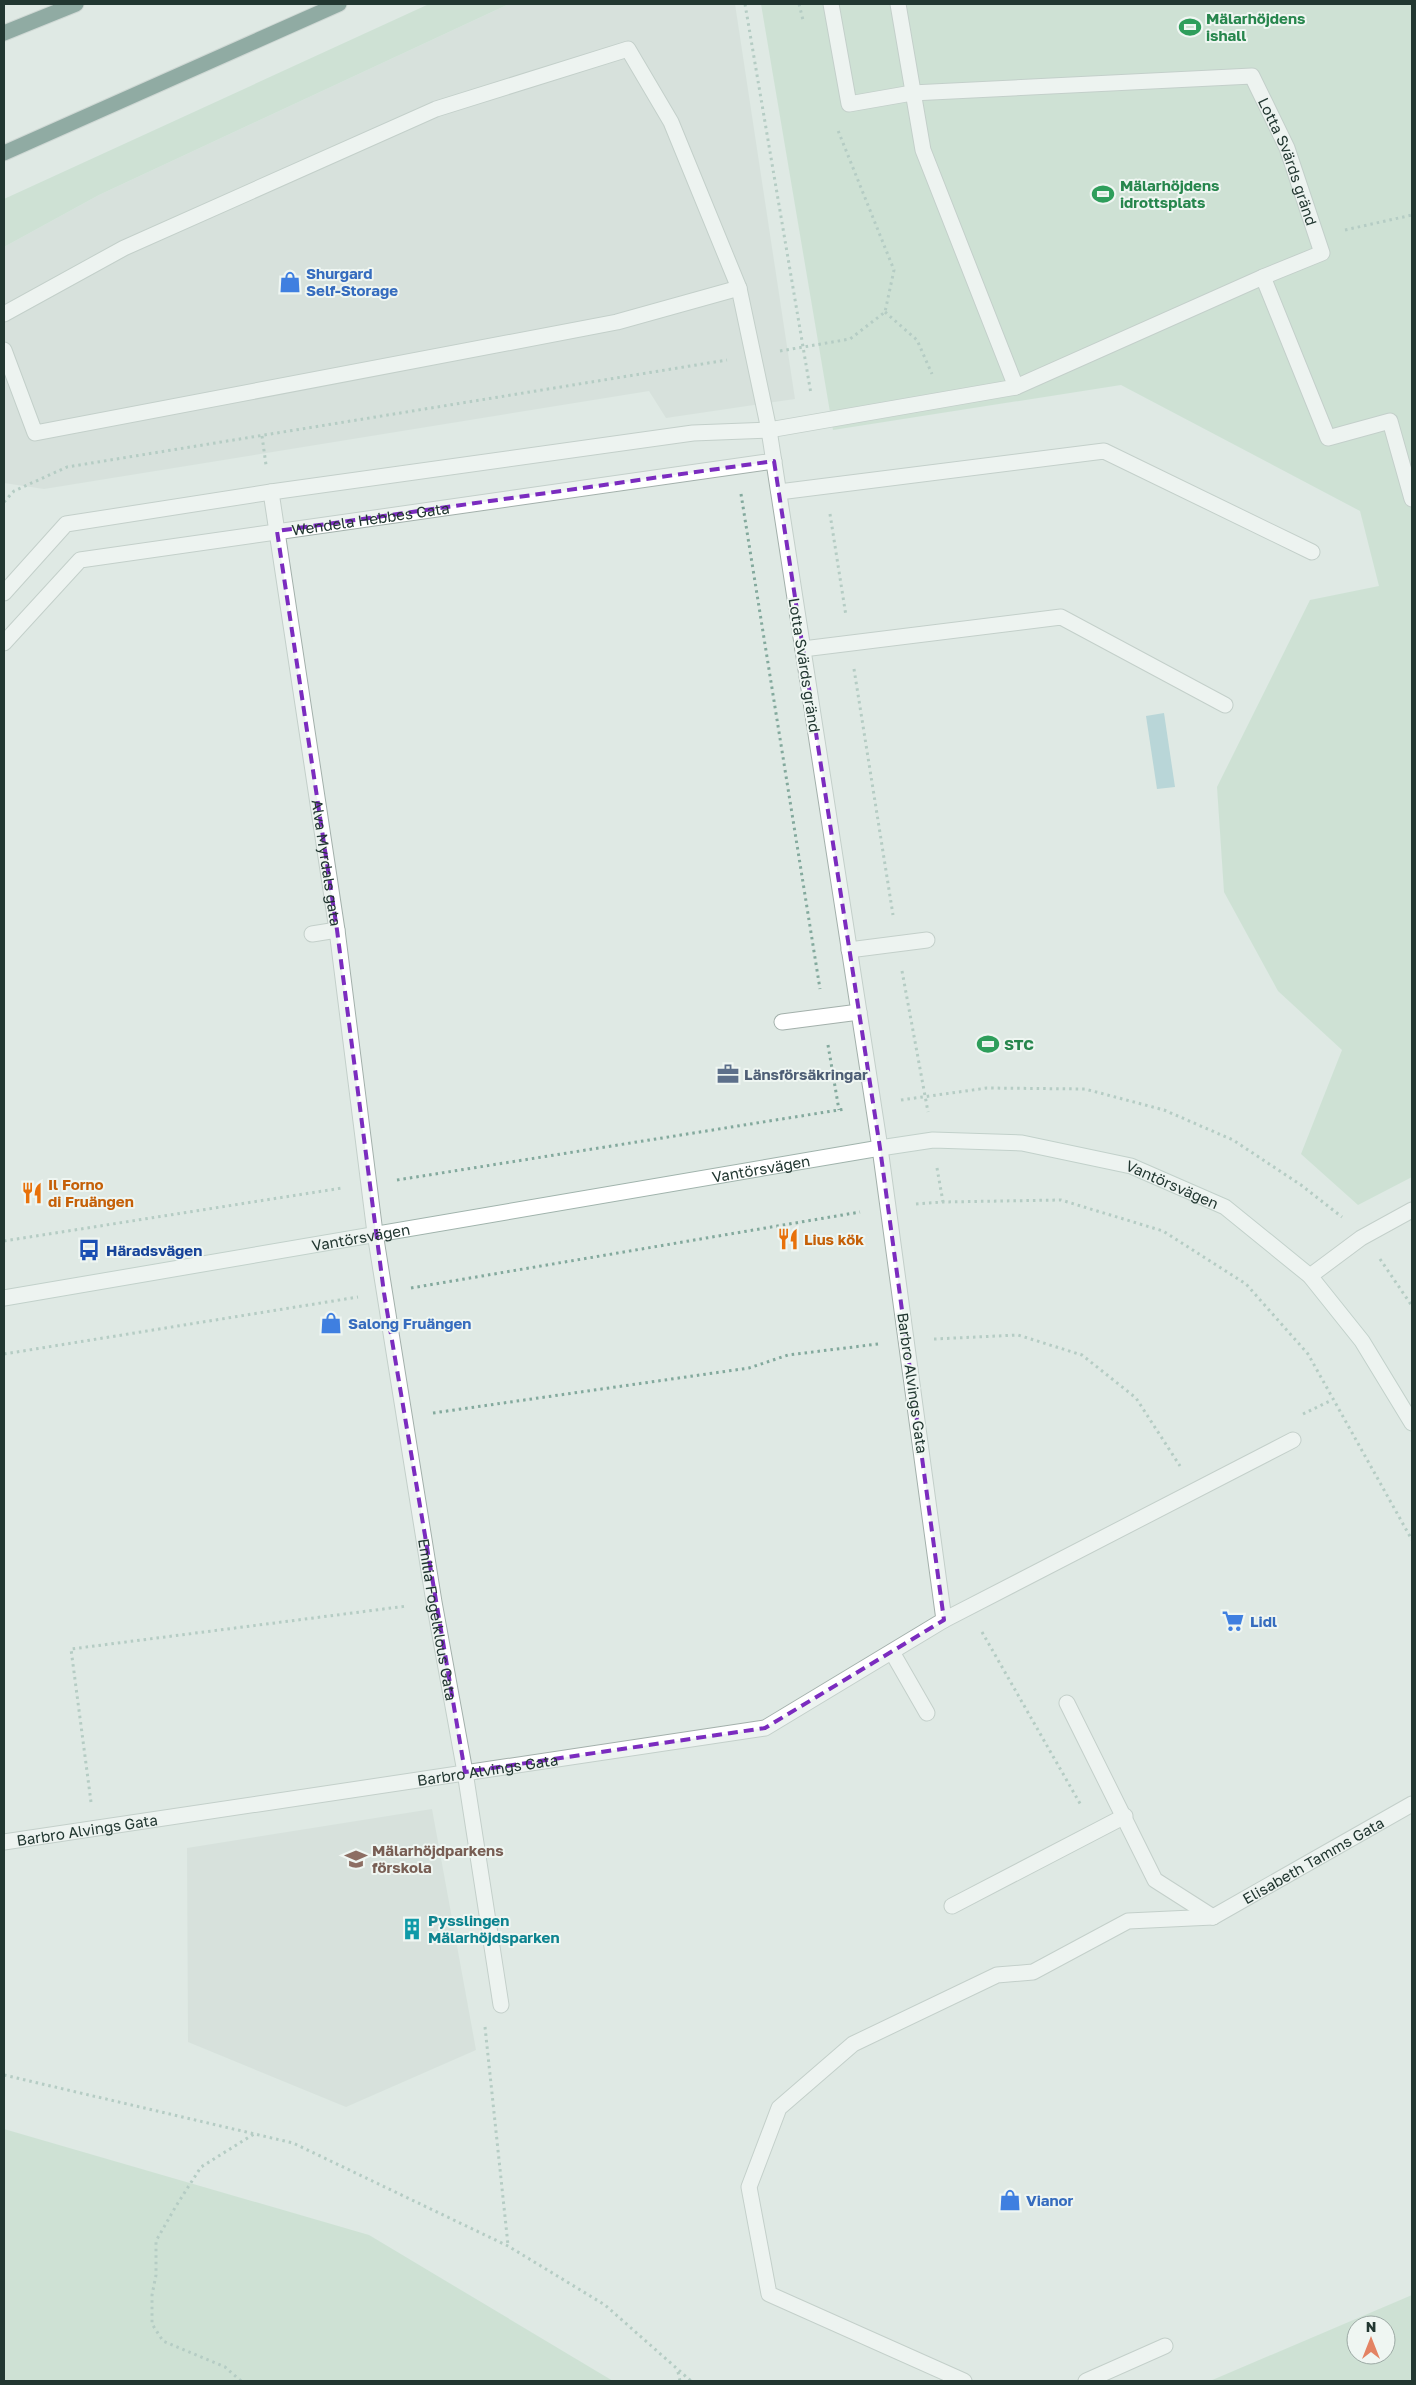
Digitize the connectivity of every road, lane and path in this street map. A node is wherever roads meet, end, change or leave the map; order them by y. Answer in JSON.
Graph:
{"nodes":[{"id":1,"x":76,"y":4,"type":"edge"},
{"id":2,"x":339,"y":4,"type":"edge"},
{"id":3,"x":744,"y":4,"type":"edge"},
{"id":4,"x":832,"y":4,"type":"edge"},
{"id":5,"x":898,"y":4,"type":"edge"},
{"id":6,"x":4,"y":33,"type":"edge"},
{"id":7,"x":912,"y":93,"type":"junction"},
{"id":8,"x":839,"y":136,"type":"dead end"},
{"id":9,"x":4,"y":154,"type":"edge"},
{"id":10,"x":1412,"y":215,"type":"edge"},
{"id":11,"x":1318,"y":236,"type":"junction"},
{"id":12,"x":1263,"y":277,"type":"junction"},
{"id":13,"x":739,"y":288,"type":"junction"},
{"id":14,"x":885,"y":312,"type":"junction"},
{"id":15,"x":4,"y":314,"type":"edge"},
{"id":16,"x":802,"y":347,"type":"junction"},
{"id":17,"x":4,"y":350,"type":"edge"},
{"id":18,"x":753,"y":356,"type":"junction"},
{"id":19,"x":1016,"y":387,"type":"junction"},
{"id":20,"x":943,"y":400,"type":"junction"},
{"id":21,"x":816,"y":421,"type":"junction"},
{"id":22,"x":769,"y":430,"type":"junction"},
{"id":23,"x":774,"y":461,"type":"junction"},
{"id":24,"x":736,"y":466,"type":"junction"},
{"id":25,"x":826,"y":486,"type":"junction"},
{"id":26,"x":271,"y":492,"type":"junction"},
{"id":27,"x":779,"y":492,"type":"junction"},
{"id":28,"x":1412,"y":500,"type":"edge"},
{"id":29,"x":4,"y":502,"type":"edge"},
{"id":30,"x":277,"y":531,"type":"junction"},
{"id":31,"x":1312,"y":552,"type":"dead end"},
{"id":32,"x":4,"y":593,"type":"edge"},
{"id":33,"x":850,"y":643,"type":"junction"},
{"id":34,"x":4,"y":644,"type":"edge"},
{"id":35,"x":803,"y":649,"type":"junction"},
{"id":36,"x":1225,"y":705,"type":"dead end"},
{"id":37,"x":337,"y":930,"type":"junction"},
{"id":38,"x":312,"y":934,"type":"dead end"},
{"id":39,"x":927,"y":940,"type":"dead end"},
{"id":40,"x":897,"y":944,"type":"junction"},
{"id":41,"x":849,"y":950,"type":"junction"},
{"id":42,"x":859,"y":1012,"type":"junction"},
{"id":43,"x":824,"y":1017,"type":"junction"},
{"id":44,"x":782,"y":1022,"type":"dead end"},
{"id":45,"x":880,"y":1148,"type":"junction"},
{"id":46,"x":369,"y":1184,"type":"junction"},
{"id":47,"x":910,"y":1205,"type":"dead end"},
{"id":48,"x":1412,"y":1210,"type":"edge"},
{"id":49,"x":866,"y":1211,"type":"dead end"},
{"id":50,"x":1342,"y":1217,"type":"dead end"},
{"id":51,"x":375,"y":1234,"type":"junction"},
{"id":52,"x":4,"y":1241,"type":"edge"},
{"id":53,"x":1382,"y":1262,"type":"dead end"},
{"id":54,"x":1310,"y":1276,"type":"junction"},
{"id":55,"x":384,"y":1293,"type":"junction"},
{"id":56,"x":4,"y":1298,"type":"edge"},
{"id":57,"x":1412,"y":1306,"type":"edge"},
{"id":58,"x":908,"y":1340,"type":"junction"},
{"id":59,"x":4,"y":1354,"type":"edge"},
{"id":60,"x":404,"y":1417,"type":"junction"},
{"id":61,"x":1412,"y":1423,"type":"edge"},
{"id":62,"x":1293,"y":1440,"type":"dead end"},
{"id":63,"x":1196,"y":1489,"type":"junction"},
{"id":64,"x":1412,"y":1540,"type":"edge"},
{"id":65,"x":434,"y":1602,"type":"junction"},
{"id":66,"x":944,"y":1620,"type":"junction"},
{"id":67,"x":892,"y":1652,"type":"junction"},
{"id":68,"x":1067,"y":1703,"type":"dead end"},
{"id":69,"x":927,"y":1713,"type":"dead end"},
{"id":70,"x":466,"y":1772,"type":"junction"},
{"id":71,"x":1412,"y":1804,"type":"edge"},
{"id":72,"x":1125,"y":1816,"type":"junction"},
{"id":73,"x":94,"y":1827,"type":"junction"},
{"id":74,"x":1096,"y":1831,"type":"junction"},
{"id":75,"x":4,"y":1842,"type":"edge"},
{"id":76,"x":952,"y":1906,"type":"dead end"},
{"id":77,"x":1213,"y":1917,"type":"junction"},
{"id":78,"x":501,"y":2005,"type":"joint"},
{"id":79,"x":4,"y":2074,"type":"edge"},
{"id":80,"x":254,"y":2134,"type":"junction"},
{"id":81,"x":508,"y":2246,"type":"junction"},
{"id":82,"x":1165,"y":2346,"type":"dead end"},
{"id":83,"x":677,"y":2371,"type":"junction"},
{"id":84,"x":241,"y":2381,"type":"edge"},
{"id":85,"x":680,"y":2381,"type":"edge"},
{"id":86,"x":691,"y":2381,"type":"edge"},
{"id":87,"x":964,"y":2381,"type":"edge"},
{"id":88,"x":1086,"y":2381,"type":"edge"}],
"edges":[{"from":1,"to":6,"type":"highway"},
{"from":2,"to":9,"type":"highway"},
{"from":3,"to":16,"type":"path"},
{"from":4,"to":7,"type":"street","name":"Lotta Svärds gränd"},
{"from":5,"to":7,"type":"street"},
{"from":7,"to":11,"type":"street","name":"Lotta Svärds gränd"},
{"from":7,"to":19,"type":"street"},
{"from":8,"to":14,"type":"path"},
{"from":10,"to":11,"type":"path"},
{"from":11,"to":12,"type":"street","name":"Lotta Svärds gränd"},
{"from":12,"to":19,"type":"street","name":"Lotta Svärds gränd"},
{"from":12,"to":28,"type":"street"},
{"from":13,"to":15,"type":"street"},
{"from":13,"to":17,"type":"street"},
{"from":13,"to":18,"type":"street"},
{"from":14,"to":16,"type":"path"},
{"from":14,"to":20,"type":"path"},
{"from":16,"to":18,"type":"path"},
{"from":16,"to":21,"type":"path"},
{"from":18,"to":22,"type":"street"},
{"from":18,"to":29,"type":"path"},
{"from":19,"to":20,"type":"street","name":"Lotta Svärds gränd"},
{"from":20,"to":21,"type":"street","name":"Lotta Svärds gränd"},
{"from":21,"to":22,"type":"street","name":"Lotta Svärds gränd"},
{"from":22,"to":23,"type":"street","name":"Lotta Svärds gränd"},
{"from":22,"to":26,"type":"street"},
{"from":23,"to":24,"type":"street","name":"Wendela Hebbes Gata"},
{"from":23,"to":27,"type":"street","name":"Lotta Svärds gränd"},
{"from":24,"to":30,"type":"street","name":"Wendela Hebbes Gata"},
{"from":24,"to":43,"type":"path"},
{"from":25,"to":27,"type":"street"},
{"from":25,"to":31,"type":"street"},
{"from":25,"to":33,"type":"path"},
{"from":26,"to":30,"type":"street","name":"Alva Myrdals gata"},
{"from":26,"to":32,"type":"street"},
{"from":27,"to":35,"type":"street","name":"Lotta Svärds gränd"},
{"from":30,"to":34,"type":"street","name":"Wendela Hebbes Gata"},
{"from":30,"to":37,"type":"street","name":"Alva Myrdals gata"},
{"from":33,"to":35,"type":"street"},
{"from":33,"to":36,"type":"street"},
{"from":33,"to":40,"type":"path"},
{"from":35,"to":41,"type":"street","name":"Lotta Svärds gränd"},
{"from":37,"to":38,"type":"street"},
{"from":37,"to":46,"type":"street","name":"Alva Myrdals gata"},
{"from":39,"to":40,"type":"street"},
{"from":40,"to":41,"type":"street"},
{"from":40,"to":50,"type":"path"},
{"from":41,"to":42,"type":"street","name":"Lotta Svärds gränd"},
{"from":42,"to":43,"type":"street"},
{"from":42,"to":45,"type":"street","name":"Lotta Svärds gränd"},
{"from":43,"to":44,"type":"street"},
{"from":43,"to":46,"type":"path"},
{"from":45,"to":51,"type":"street","name":"Vantörsvägen"},
{"from":45,"to":54,"type":"street","name":"Vantörsvägen"},
{"from":45,"to":58,"type":"street","name":"Barbro Alvings Gata"},
{"from":46,"to":51,"type":"street","name":"Alva Myrdals gata"},
{"from":46,"to":52,"type":"path"},
{"from":47,"to":64,"type":"path"},
{"from":48,"to":54,"type":"street"},
{"from":49,"to":55,"type":"path"},
{"from":51,"to":55,"type":"street","name":"Emilia Fogelklous Gata"},
{"from":51,"to":56,"type":"street","name":"Vantörsvägen"},
{"from":53,"to":57,"type":"path"},
{"from":54,"to":61,"type":"street","name":"Vantörsvägen"},
{"from":55,"to":59,"type":"path"},
{"from":55,"to":60,"type":"street","name":"Emilia Fogelklous Gata"},
{"from":58,"to":60,"type":"path"},
{"from":58,"to":63,"type":"path"},
{"from":58,"to":66,"type":"street","name":"Barbro Alvings Gata"},
{"from":60,"to":65,"type":"street","name":"Emilia Fogelklous Gata"},
{"from":62,"to":63,"type":"street","name":"Barbro Alvings Gata"},
{"from":63,"to":66,"type":"street","name":"Barbro Alvings Gata"},
{"from":65,"to":70,"type":"street","name":"Emilia Fogelklous Gata"},
{"from":65,"to":73,"type":"path"},
{"from":66,"to":67,"type":"street","name":"Barbro Alvings Gata"},
{"from":66,"to":74,"type":"path"},
{"from":67,"to":69,"type":"street"},
{"from":67,"to":70,"type":"street","name":"Barbro Alvings Gata"},
{"from":68,"to":72,"type":"street"},
{"from":70,"to":73,"type":"street","name":"Barbro Alvings Gata"},
{"from":70,"to":78,"type":"street","name":"Emilia Fogelklous Gata"},
{"from":71,"to":77,"type":"street","name":"Elisabeth Tamms Gata"},
{"from":72,"to":74,"type":"street"},
{"from":72,"to":77,"type":"street"},
{"from":73,"to":75,"type":"street","name":"Barbro Alvings Gata"},
{"from":74,"to":76,"type":"street"},
{"from":77,"to":87,"type":"street"},
{"from":78,"to":81,"type":"path"},
{"from":79,"to":80,"type":"path"},
{"from":80,"to":81,"type":"path"},
{"from":80,"to":84,"type":"path"},
{"from":81,"to":83,"type":"path"},
{"from":82,"to":88,"type":"street"},
{"from":83,"to":85,"type":"path"},
{"from":83,"to":86,"type":"path"}]}
